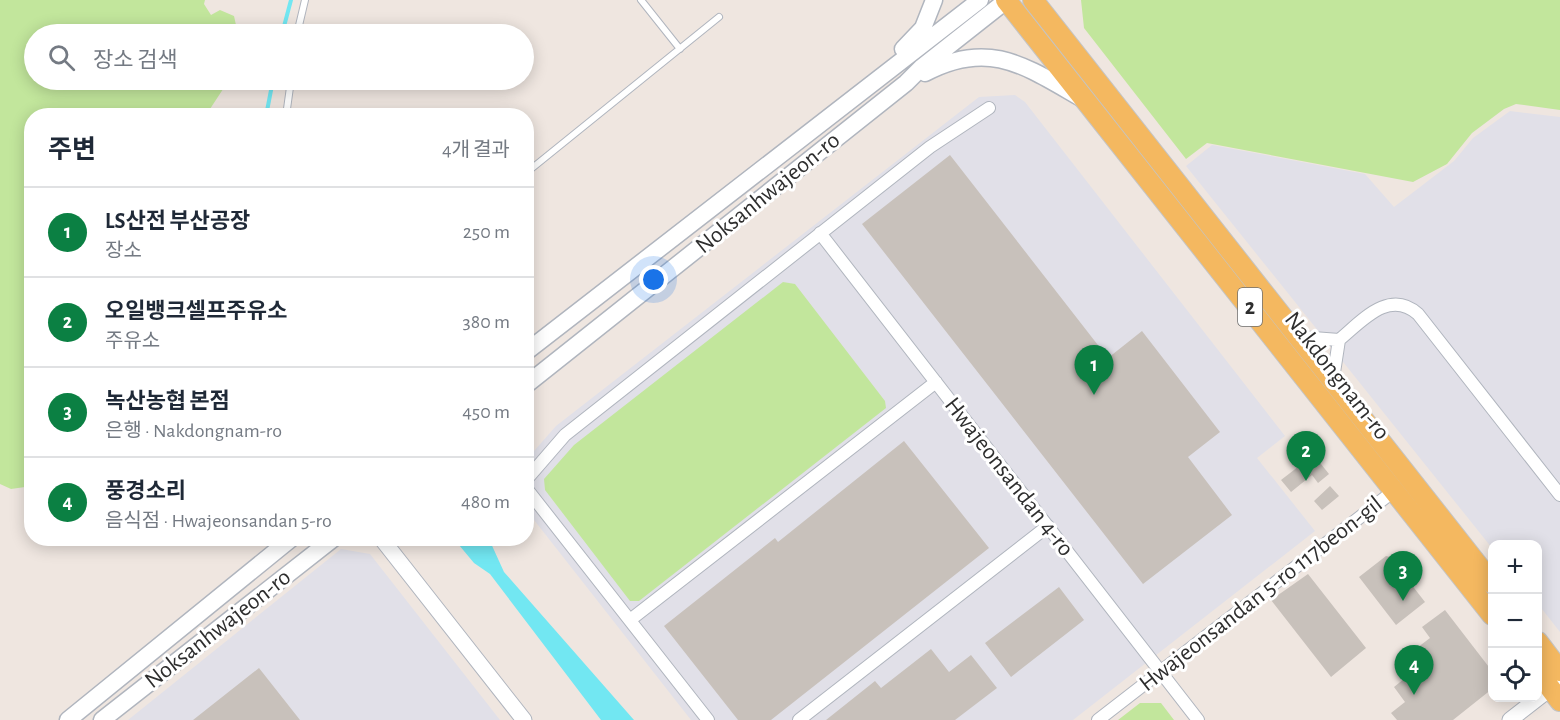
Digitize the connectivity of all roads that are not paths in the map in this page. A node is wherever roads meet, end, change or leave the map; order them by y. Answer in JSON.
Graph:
{"nodes":[{"id":1,"x":305,"y":0,"type":"edge"},
{"id":2,"x":640,"y":0,"type":"edge"},
{"id":3,"x":934,"y":0,"type":"edge"},
{"id":4,"x":980,"y":0,"type":"edge"},
{"id":5,"x":1007,"y":0,"type":"edge"},
{"id":6,"x":1033,"y":0,"type":"edge"},
{"id":7,"x":719,"y":17,"type":"dead end"},
{"id":8,"x":299,"y":24,"type":"edge"},
{"id":9,"x":680,"y":49,"type":"junction"},
{"id":10,"x":906,"y":84,"type":"junction"},
{"id":11,"x":865,"y":89,"type":"junction"},
{"id":12,"x":290,"y":90,"type":"edge"},
{"id":13,"x":1086,"y":100,"type":"junction"},
{"id":14,"x":287,"y":108,"type":"edge"},
{"id":15,"x":989,"y":108,"type":"dead end"},
{"id":16,"x":534,"y":167,"type":"edge"},
{"id":17,"x":820,"y":233,"type":"junction"},
{"id":18,"x":1300,"y":337,"type":"junction"},
{"id":19,"x":1339,"y":340,"type":"junction"},
{"id":20,"x":534,"y":346,"type":"edge"},
{"id":21,"x":534,"y":379,"type":"edge"},
{"id":22,"x":1333,"y":379,"type":"junction"},
{"id":23,"x":936,"y":382,"type":"junction"},
{"id":24,"x":534,"y":471,"type":"edge"},
{"id":25,"x":1395,"y":490,"type":"junction"},
{"id":26,"x":1560,"y":495,"type":"edge"},
{"id":27,"x":534,"y":498,"type":"edge"},
{"id":28,"x":1048,"y":526,"type":"junction"},
{"id":29,"x":282,"y":546,"type":"edge"},
{"id":30,"x":324,"y":546,"type":"edge"},
{"id":31,"x":387,"y":546,"type":"edge"},
{"id":32,"x":1488,"y":578,"type":"edge"},
{"id":33,"x":1488,"y":610,"type":"edge"},
{"id":34,"x":630,"y":620,"type":"junction"},
{"id":35,"x":1542,"y":647,"type":"edge"},
{"id":36,"x":1161,"y":671,"type":"junction"},
{"id":37,"x":1560,"y":671,"type":"edge"},
{"id":38,"x":1542,"y":676,"type":"edge"},
{"id":39,"x":1557,"y":690,"type":"edge"},
{"id":40,"x":68,"y":720,"type":"edge"},
{"id":41,"x":102,"y":720,"type":"edge"},
{"id":42,"x":524,"y":720,"type":"edge"},
{"id":43,"x":708,"y":720,"type":"edge"},
{"id":44,"x":799,"y":720,"type":"edge"},
{"id":45,"x":1098,"y":720,"type":"edge"},
{"id":46,"x":1198,"y":720,"type":"edge"},
{"id":47,"x":1510,"y":720,"type":"edge"}],
"edges":[{"from":1,"to":8,"type":"lane"},
{"from":2,"to":9,"type":"lane"},
{"from":3,"to":11,"type":"main road"},
{"from":4,"to":11,"type":"main road","name":"Noksanhwajeon-ro"},
{"from":5,"to":10,"type":"main road","name":"Noksanhwajeon-ro"},
{"from":5,"to":13,"type":"main road","name":"Nakdongnam-ro","number":"2"},
{"from":6,"to":18,"type":"main road","name":"Nakdongnam-ro","number":"2"},
{"from":7,"to":9,"type":"lane"},
{"from":9,"to":16,"type":"lane"},
{"from":10,"to":13,"type":"main road"},
{"from":10,"to":21,"type":"main road","name":"Noksanhwajeon-ro"},
{"from":11,"to":20,"type":"main road","name":"Noksanhwajeon-ro"},
{"from":12,"to":14,"type":"lane"},
{"from":13,"to":25,"type":"main road","name":"Nakdongnam-ro","number":"2"},
{"from":15,"to":17,"type":"street"},
{"from":17,"to":23,"type":"street","name":"Hwajeonsandan 4-ro"},
{"from":17,"to":24,"type":"street"},
{"from":18,"to":19,"type":"street"},
{"from":18,"to":22,"type":"main road","name":"Nakdongnam-ro","number":"2"},
{"from":19,"to":22,"type":"street"},
{"from":19,"to":26,"type":"street"},
{"from":22,"to":32,"type":"main road","name":"Nakdongnam-ro","number":"2"},
{"from":23,"to":28,"type":"street","name":"Hwajeonsandan 4-ro"},
{"from":23,"to":34,"type":"street"},
{"from":25,"to":33,"type":"main road","name":"Nakdongnam-ro","number":"2"},
{"from":25,"to":36,"type":"street","name":"Hwajeonsandan 5-ro 117beon-gil"},
{"from":27,"to":34,"type":"street"},
{"from":28,"to":36,"type":"street","name":"Hwajeonsandan 4-ro"},
{"from":28,"to":44,"type":"street"},
{"from":29,"to":40,"type":"main road","name":"Noksanhwajeon-ro"},
{"from":30,"to":41,"type":"main road","name":"Noksanhwajeon-ro"},
{"from":31,"to":42,"type":"street"},
{"from":34,"to":43,"type":"street"},
{"from":35,"to":37,"type":"main road"},
{"from":36,"to":45,"type":"street","name":"Hwajeonsandan 5-ro 117beon-gil"},
{"from":36,"to":46,"type":"street","name":"Hwajeonsandan 4-ro"},
{"from":38,"to":39,"type":"main road"},
{"from":39,"to":47,"type":"street"}]}
